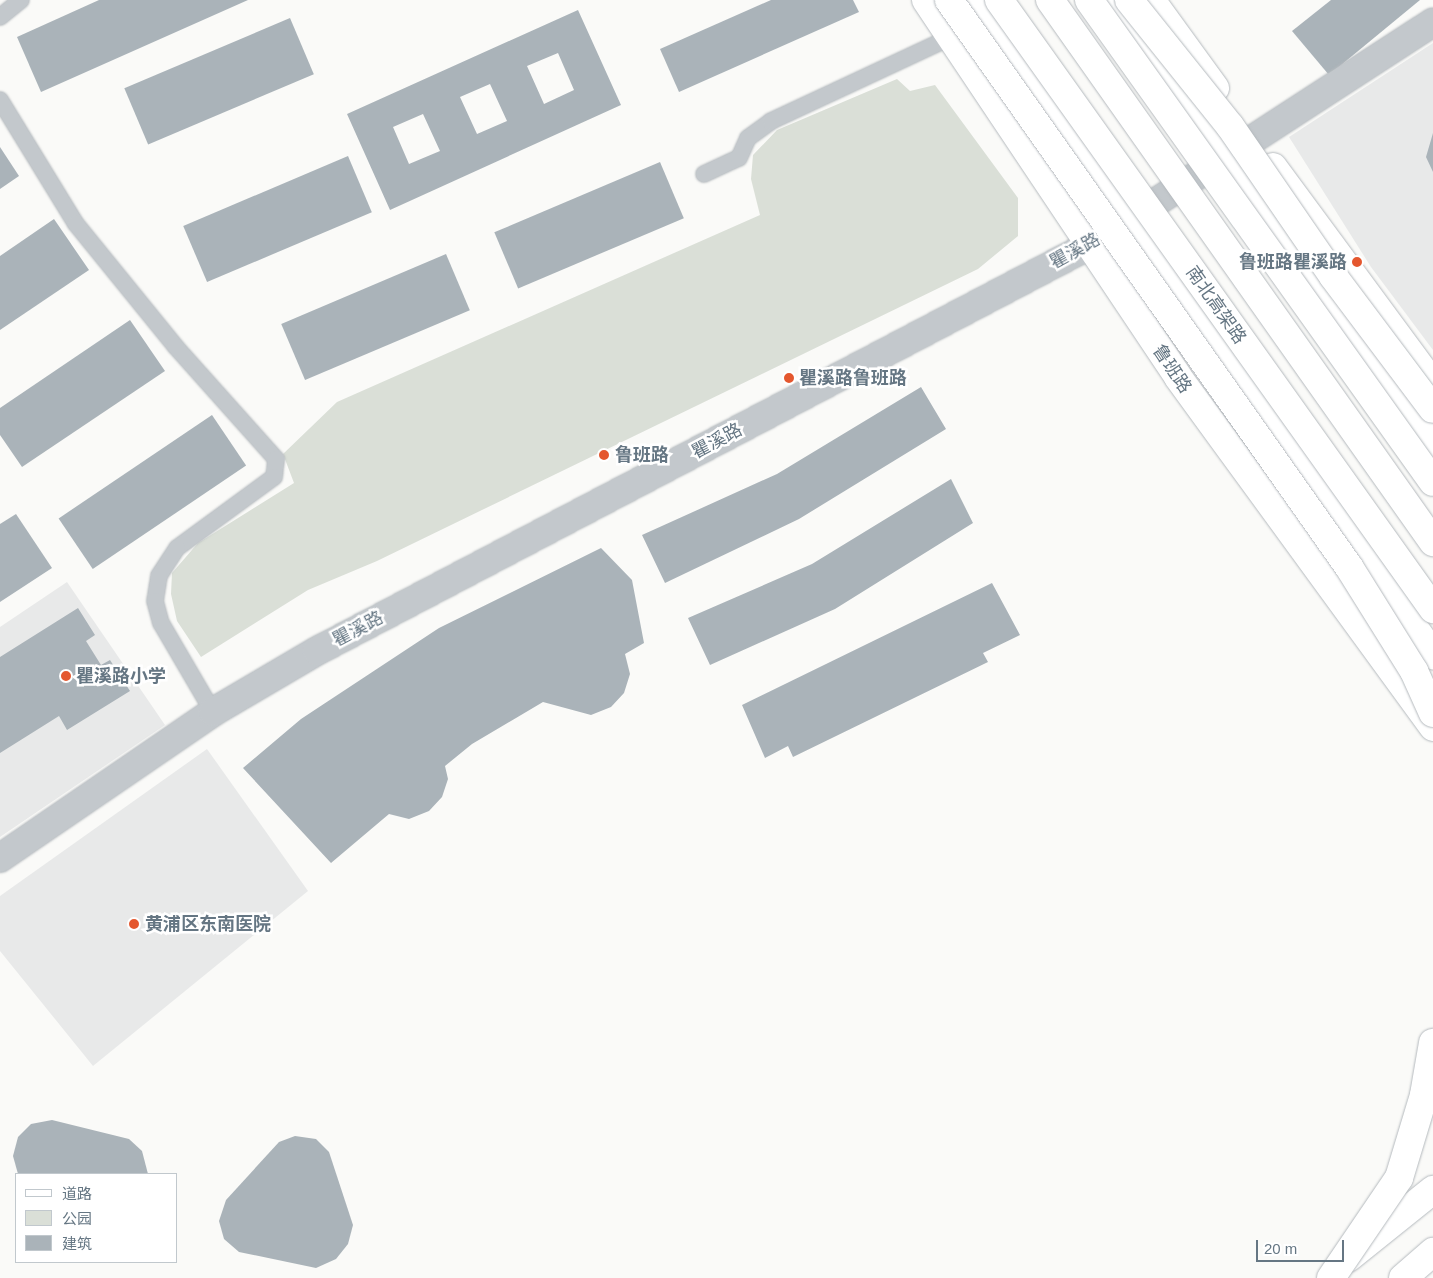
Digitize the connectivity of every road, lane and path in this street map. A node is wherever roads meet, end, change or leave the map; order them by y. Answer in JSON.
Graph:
{"nodes":[{"id":1,"x":21,"y":0,"type":"edge"},
{"id":2,"x":926,"y":0,"type":"edge"},
{"id":3,"x":950,"y":0,"type":"edge"},
{"id":4,"x":978,"y":0,"type":"edge"},
{"id":5,"x":999,"y":0,"type":"edge"},
{"id":6,"x":1050,"y":0,"type":"edge"},
{"id":7,"x":1089,"y":0,"type":"edge"},
{"id":8,"x":1106,"y":0,"type":"edge"},
{"id":9,"x":1129,"y":0,"type":"edge"},
{"id":10,"x":1151,"y":0,"type":"edge"},
{"id":11,"x":0,"y":17,"type":"edge"},
{"id":12,"x":1433,"y":22,"type":"edge"},
{"id":13,"x":951,"y":37,"type":"junction"},
{"id":14,"x":0,"y":100,"type":"edge"},
{"id":15,"x":1252,"y":140,"type":"junction"},
{"id":16,"x":1226,"y":156,"type":"junction"},
{"id":17,"x":704,"y":174,"type":"dead end"},
{"id":18,"x":1128,"y":219,"type":"junction"},
{"id":19,"x":1090,"y":244,"type":"junction"},
{"id":20,"x":1433,"y":384,"type":"edge"},
{"id":21,"x":1433,"y":409,"type":"edge"},
{"id":22,"x":1433,"y":446,"type":"edge"},
{"id":23,"x":1433,"y":482,"type":"edge"},
{"id":24,"x":1433,"y":542,"type":"edge"},
{"id":25,"x":1433,"y":609,"type":"edge"},
{"id":26,"x":1433,"y":655,"type":"edge"},
{"id":27,"x":213,"y":712,"type":"junction"},
{"id":28,"x":1433,"y":713,"type":"edge"},
{"id":29,"x":1433,"y":727,"type":"edge"},
{"id":30,"x":0,"y":858,"type":"edge"},
{"id":31,"x":1433,"y":1043,"type":"edge"},
{"id":32,"x":1429,"y":1086,"type":"edge"},
{"id":33,"x":1433,"y":1190,"type":"edge"},
{"id":34,"x":1433,"y":1250,"type":"edge"},
{"id":35,"x":1323,"y":1278,"type":"edge"},
{"id":36,"x":1331,"y":1278,"type":"edge"},
{"id":37,"x":1396,"y":1278,"type":"edge"},
{"id":38,"x":1403,"y":1278,"type":"edge"}],
"edges":[{"from":1,"to":11,"type":"lane"},
{"from":2,"to":13,"type":"main road","name":"鲁班路"},
{"from":3,"to":28,"type":"main road","bridge":true},
{"from":4,"to":18,"type":"main road"},
{"from":5,"to":25,"type":"main road","name":"南北高架路","bridge":true},
{"from":6,"to":24,"type":"main road","bridge":true},
{"from":7,"to":23,"type":"main road","bridge":true},
{"from":8,"to":16,"type":"main road"},
{"from":9,"to":21,"type":"main road","bridge":true},
{"from":10,"to":15,"type":"main road"},
{"from":12,"to":15,"type":"street","name":"瞿溪路"},
{"from":13,"to":17,"type":"lane"},
{"from":13,"to":19,"type":"main road","name":"鲁班路"},
{"from":14,"to":27,"type":"lane"},
{"from":15,"to":16,"type":"street","name":"瞿溪路"},
{"from":15,"to":20,"type":"main road"},
{"from":16,"to":18,"type":"street","name":"瞿溪路"},
{"from":16,"to":22,"type":"main road"},
{"from":18,"to":19,"type":"street","name":"瞿溪路"},
{"from":18,"to":26,"type":"main road"},
{"from":19,"to":27,"type":"street","name":"瞿溪路"},
{"from":19,"to":29,"type":"main road","name":"鲁班路"},
{"from":27,"to":30,"type":"street","name":"瞿溪路"},
{"from":31,"to":32,"type":"main road","bridge":true},
{"from":32,"to":36,"type":"main road","bridge":true},
{"from":33,"to":35,"type":"main road"},
{"from":34,"to":37,"type":"main road"},
{"from":34,"to":38,"type":"main road"}]}
